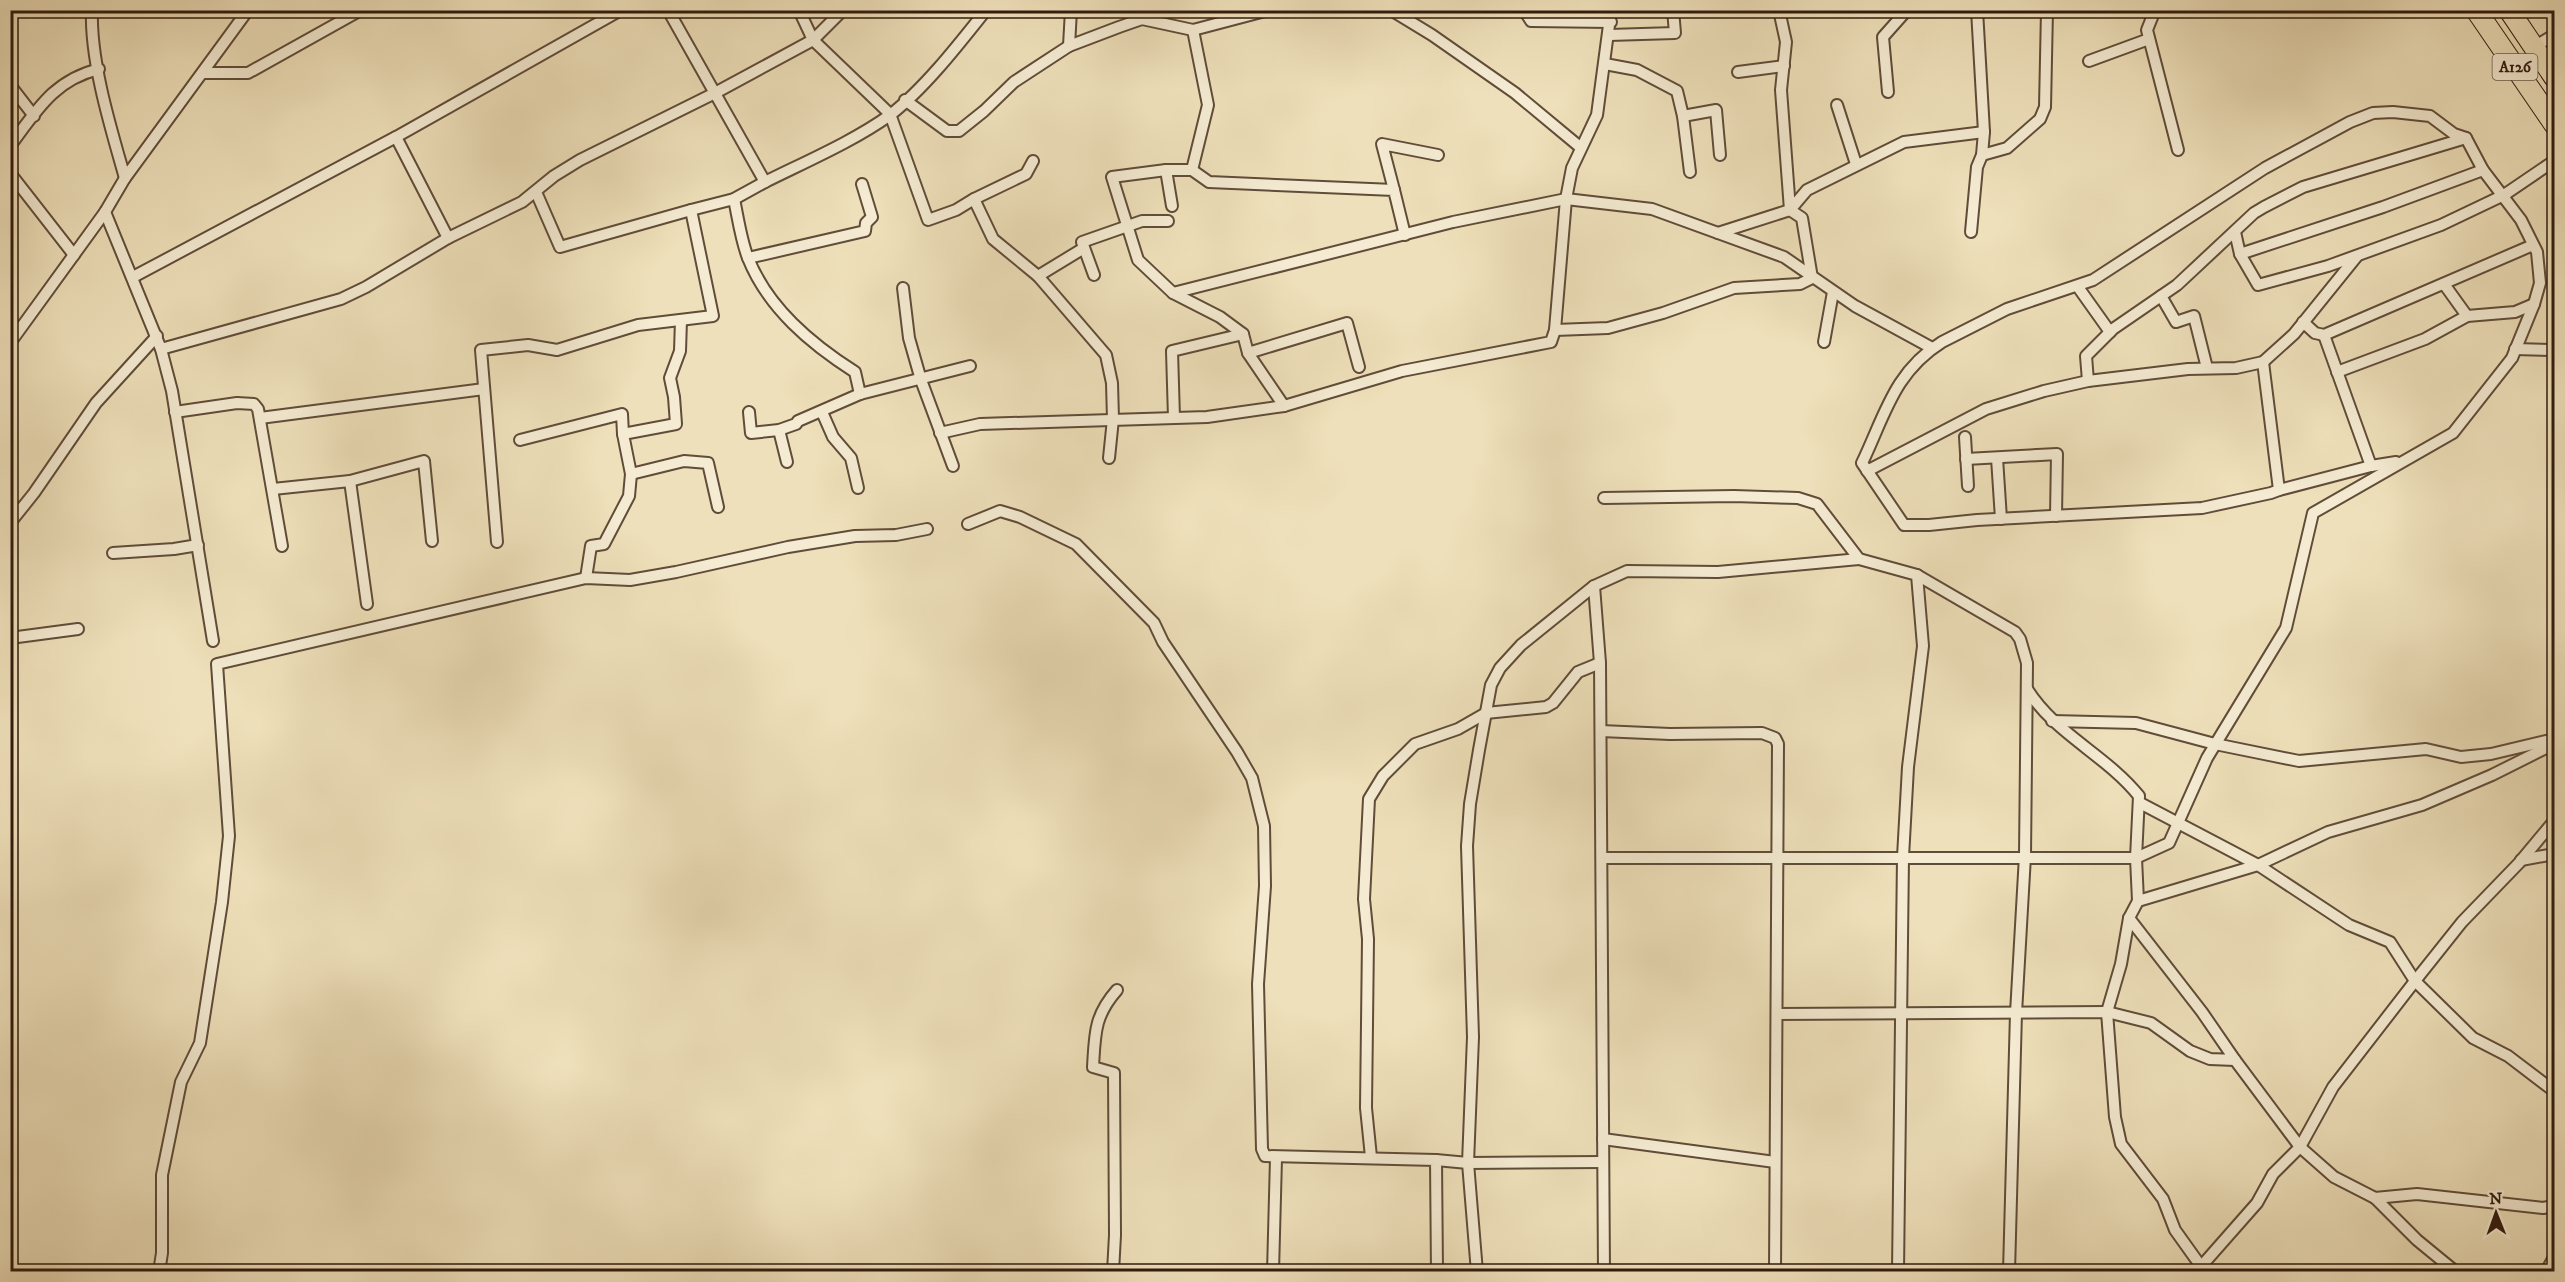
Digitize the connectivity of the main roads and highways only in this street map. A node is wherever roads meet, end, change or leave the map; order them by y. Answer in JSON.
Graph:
{"nodes":[{"id":1,"x":2476,"y":10,"type":"edge"},
{"id":2,"x":2509,"y":10,"type":"edge"},
{"id":3,"x":2554,"y":76,"type":"edge"},
{"id":4,"x":2554,"y":124,"type":"edge"}],
"edges":[{"from":1,"to":4,"type":"highway","number":"A126"},
{"from":2,"to":3,"type":"highway","number":"A126"}]}
